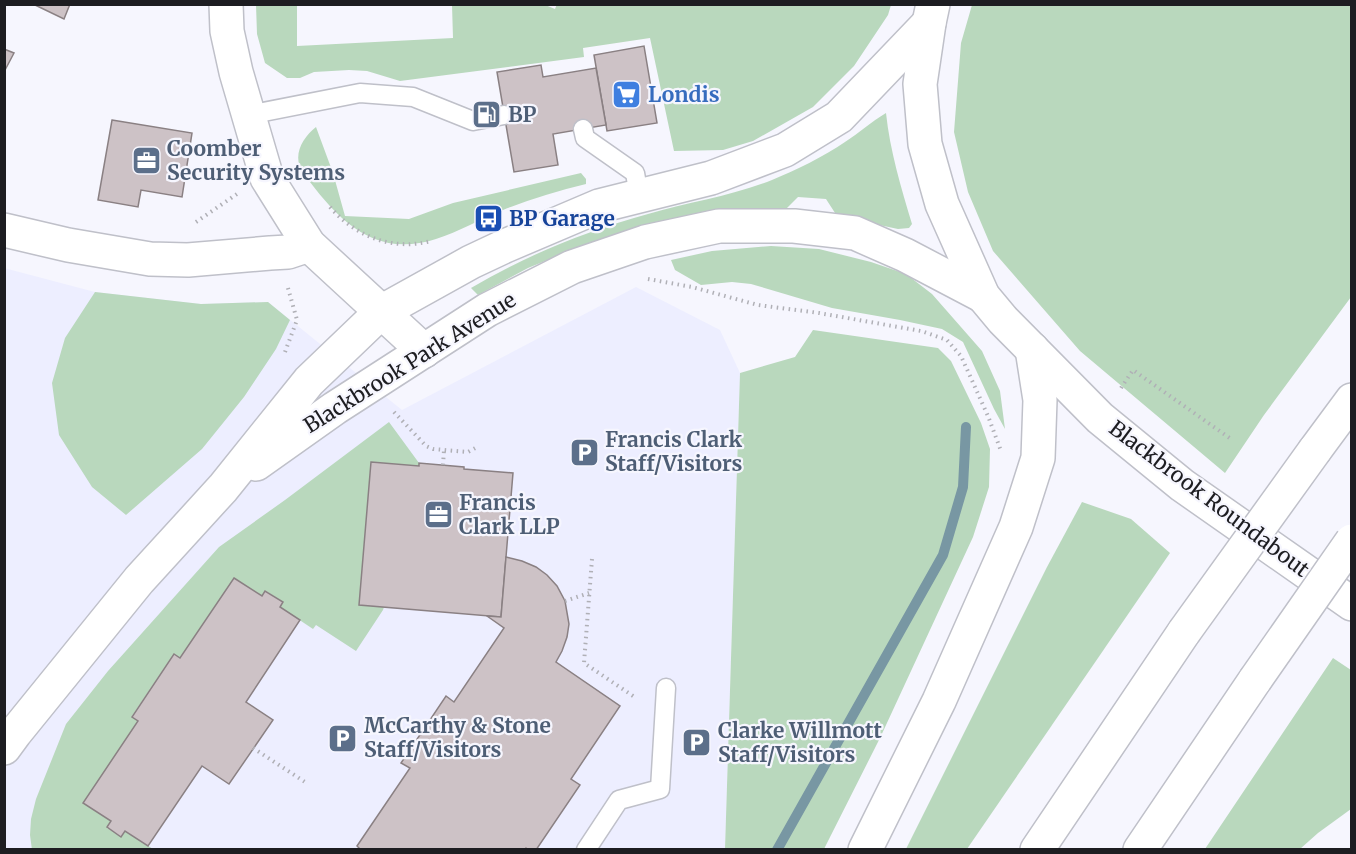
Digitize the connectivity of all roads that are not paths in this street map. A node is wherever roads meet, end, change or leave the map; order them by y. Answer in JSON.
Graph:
{"nodes":[{"id":1,"x":226,"y":4,"type":"edge"},
{"id":2,"x":931,"y":14,"type":"edge"},
{"id":3,"x":248,"y":115,"type":"junction"},
{"id":4,"x":504,"y":115,"type":"dead end"},
{"id":5,"x":583,"y":129,"type":"dead end"},
{"id":6,"x":639,"y":196,"type":"junction"},
{"id":7,"x":4,"y":230,"type":"edge"},
{"id":8,"x":309,"y":245,"type":"junction"},
{"id":9,"x":983,"y":296,"type":"junction"},
{"id":10,"x":381,"y":312,"type":"junction"},
{"id":11,"x":1032,"y":349,"type":"junction"},
{"id":12,"x":424,"y":351,"type":"junction"},
{"id":13,"x":1352,"y":400,"type":"edge"},
{"id":14,"x":223,"y":488,"type":"junction"},
{"id":15,"x":1352,"y":541,"type":"edge"},
{"id":16,"x":1352,"y":604,"type":"edge"},
{"id":17,"x":666,"y":688,"type":"dead end"},
{"id":18,"x":4,"y":748,"type":"edge"},
{"id":19,"x":586,"y":849,"type":"edge"},
{"id":20,"x":865,"y":849,"type":"edge"},
{"id":21,"x":1037,"y":849,"type":"edge"},
{"id":22,"x":1140,"y":849,"type":"edge"}],
"edges":[{"from":1,"to":3,"type":"main road"},
{"from":2,"to":6,"type":"main road","name":"Blackbrook Park Avenue"},
{"from":2,"to":9,"type":"main road","name":"Blackbrook Roundabout"},
{"from":3,"to":4,"type":"lane"},
{"from":3,"to":8,"type":"main road"},
{"from":5,"to":6,"type":"lane"},
{"from":6,"to":10,"type":"main road","name":"Blackbrook Park Avenue"},
{"from":7,"to":8,"type":"main road"},
{"from":8,"to":10,"type":"main road"},
{"from":9,"to":11,"type":"main road","name":"Blackbrook Roundabout"},
{"from":9,"to":12,"type":"main road","name":"Blackbrook Park Avenue"},
{"from":10,"to":12,"type":"main road"},
{"from":10,"to":14,"type":"main road","name":"Blackbrook Park Avenue"},
{"from":11,"to":16,"type":"main road","name":"Blackbrook Roundabout"},
{"from":11,"to":20,"type":"main road"},
{"from":12,"to":14,"type":"main road","name":"Blackbrook Park Avenue"},
{"from":13,"to":21,"type":"main road","bridge":true},
{"from":14,"to":18,"type":"main road","name":"Blackbrook Park Avenue"},
{"from":15,"to":22,"type":"main road","bridge":true},
{"from":17,"to":19,"type":"lane"}]}
